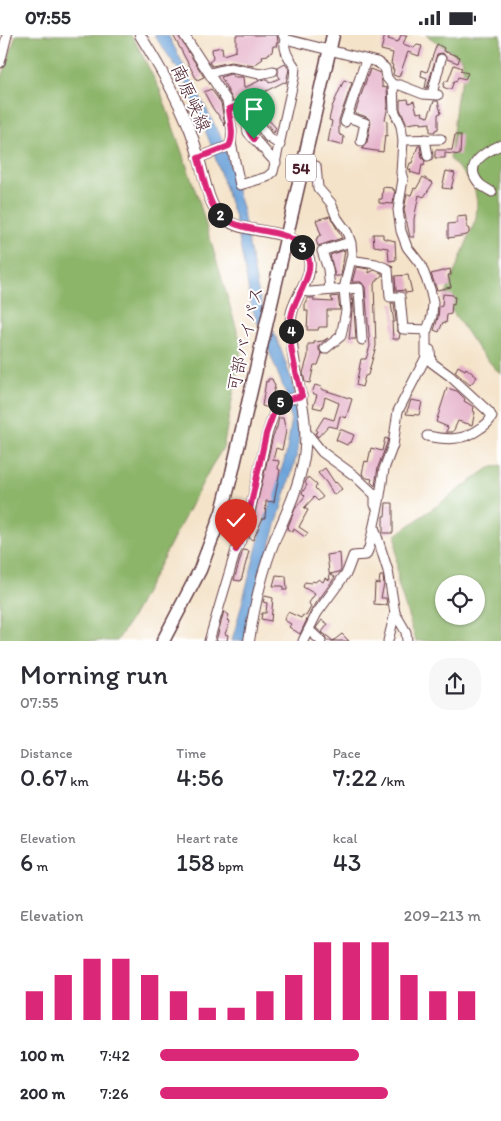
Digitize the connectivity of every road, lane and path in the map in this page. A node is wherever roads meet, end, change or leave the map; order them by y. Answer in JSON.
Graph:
{"nodes":[{"id":1,"x":7,"y":35,"type":"edge"},
{"id":2,"x":140,"y":35,"type":"edge"},
{"id":3,"x":184,"y":35,"type":"edge"},
{"id":4,"x":333,"y":35,"type":"edge"},
{"id":5,"x":284,"y":37,"type":"edge"},
{"id":6,"x":328,"y":49,"type":"junction"},
{"id":7,"x":441,"y":59,"type":"dead end"},
{"id":8,"x":366,"y":60,"type":"junction"},
{"id":9,"x":0,"y":63,"type":"edge"},
{"id":10,"x":273,"y":71,"type":"dead end"},
{"id":11,"x":210,"y":73,"type":"junction"},
{"id":12,"x":393,"y":85,"type":"junction"},
{"id":13,"x":233,"y":108,"type":"junction"},
{"id":14,"x":425,"y":139,"type":"junction"},
{"id":15,"x":441,"y":139,"type":"dead end"},
{"id":16,"x":403,"y":140,"type":"junction"},
{"id":17,"x":361,"y":141,"type":"dead end"},
{"id":18,"x":229,"y":145,"type":"junction"},
{"id":19,"x":280,"y":145,"type":"junction"},
{"id":20,"x":501,"y":145,"type":"edge"},
{"id":21,"x":428,"y":156,"type":"dead end"},
{"id":22,"x":198,"y":158,"type":"junction"},
{"id":23,"x":276,"y":163,"type":"junction"},
{"id":24,"x":316,"y":166,"type":"dead end"},
{"id":25,"x":492,"y":192,"type":"dead end"},
{"id":26,"x":286,"y":235,"type":"junction"},
{"id":27,"x":350,"y":242,"type":"junction"},
{"id":28,"x":356,"y":261,"type":"dead end"},
{"id":29,"x":344,"y":289,"type":"junction"},
{"id":30,"x":330,"y":290,"type":"junction"},
{"id":31,"x":300,"y":291,"type":"junction"},
{"id":32,"x":427,"y":332,"type":"junction"},
{"id":33,"x":362,"y":340,"type":"dead end"},
{"id":34,"x":325,"y":349,"type":"dead end"},
{"id":35,"x":300,"y":397,"type":"junction"},
{"id":36,"x":306,"y":432,"type":"junction"},
{"id":37,"x":427,"y":436,"type":"dead end"},
{"id":38,"x":376,"y":515,"type":"junction"},
{"id":39,"x":374,"y":526,"type":"junction"},
{"id":40,"x":395,"y":613,"type":"junction"},
{"id":41,"x":309,"y":630,"type":"junction"},
{"id":42,"x":163,"y":641,"type":"edge"},
{"id":43,"x":209,"y":641,"type":"edge"},
{"id":44,"x":248,"y":641,"type":"edge"},
{"id":45,"x":303,"y":641,"type":"edge"},
{"id":46,"x":321,"y":641,"type":"edge"},
{"id":47,"x":388,"y":641,"type":"edge"},
{"id":48,"x":407,"y":641,"type":"edge"}],
"edges":[{"from":1,"to":9,"type":"street"},
{"from":2,"to":22,"type":"main road","name":"南原峡線"},
{"from":3,"to":11,"type":"street"},
{"from":4,"to":6,"type":"highway","name":"可部バイパス","number":"54"},
{"from":5,"to":6,"type":"street"},
{"from":5,"to":19,"type":"street"},
{"from":6,"to":8,"type":"street"},
{"from":6,"to":26,"type":"highway","name":"可部バイパス","number":"54"},
{"from":7,"to":12,"type":"street"},
{"from":8,"to":12,"type":"street"},
{"from":8,"to":17,"type":"street"},
{"from":10,"to":11,"type":"street"},
{"from":11,"to":13,"type":"street"},
{"from":12,"to":16,"type":"street"},
{"from":13,"to":18,"type":"street"},
{"from":13,"to":19,"type":"street"},
{"from":13,"to":23,"type":"street"},
{"from":14,"to":15,"type":"street"},
{"from":14,"to":16,"type":"street"},
{"from":14,"to":21,"type":"street"},
{"from":16,"to":32,"type":"street"},
{"from":18,"to":22,"type":"street"},
{"from":18,"to":23,"type":"street"},
{"from":19,"to":23,"type":"street"},
{"from":20,"to":25,"type":"street"},
{"from":22,"to":26,"type":"main road","name":"南原峡線"},
{"from":24,"to":27,"type":"street"},
{"from":26,"to":31,"type":"main road","name":"南原峡線"},
{"from":26,"to":42,"type":"highway","name":"可部バイパス","number":"54"},
{"from":27,"to":29,"type":"street"},
{"from":27,"to":30,"type":"street"},
{"from":28,"to":32,"type":"street"},
{"from":29,"to":30,"type":"street"},
{"from":29,"to":33,"type":"street"},
{"from":29,"to":34,"type":"street"},
{"from":30,"to":31,"type":"street"},
{"from":31,"to":35,"type":"main road","name":"南原峡線"},
{"from":32,"to":37,"type":"street"},
{"from":32,"to":38,"type":"street"},
{"from":35,"to":36,"type":"main road","name":"南原峡線"},
{"from":35,"to":43,"type":"street"},
{"from":36,"to":38,"type":"street"},
{"from":36,"to":44,"type":"main road","name":"南原峡線"},
{"from":38,"to":39,"type":"street"},
{"from":39,"to":40,"type":"street"},
{"from":39,"to":41,"type":"street"},
{"from":40,"to":47,"type":"street"},
{"from":40,"to":48,"type":"street"},
{"from":41,"to":45,"type":"street"},
{"from":41,"to":46,"type":"street"}]}
